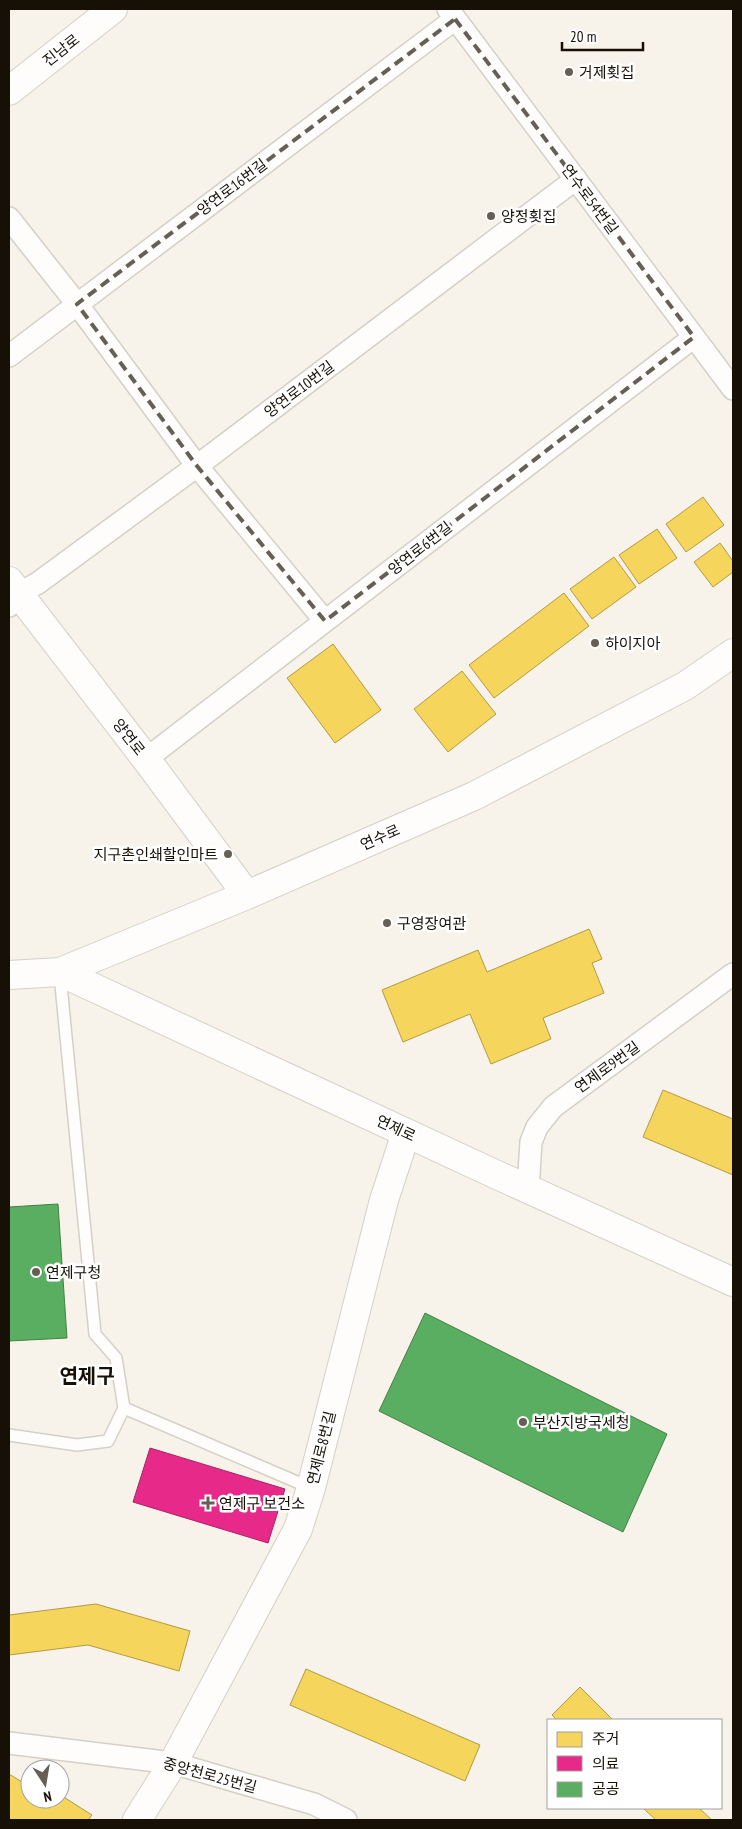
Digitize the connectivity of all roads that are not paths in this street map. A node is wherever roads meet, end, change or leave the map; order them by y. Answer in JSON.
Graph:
{"nodes":[{"id":1,"x":114,"y":9,"type":"edge"},
{"id":2,"x":456,"y":12,"type":"edge"},
{"id":3,"x":9,"y":91,"type":"edge"},
{"id":4,"x":576,"y":179,"type":"junction"},
{"id":5,"x":9,"y":218,"type":"edge"},
{"id":6,"x":77,"y":304,"type":"junction"},
{"id":7,"x":694,"y":337,"type":"junction"},
{"id":8,"x":9,"y":356,"type":"edge"},
{"id":9,"x":733,"y":389,"type":"edge"},
{"id":10,"x":197,"y":466,"type":"junction"},
{"id":11,"x":12,"y":594,"type":"edge"},
{"id":12,"x":325,"y":621,"type":"junction"},
{"id":13,"x":733,"y":653,"type":"edge"},
{"id":14,"x":146,"y":759,"type":"junction"},
{"id":15,"x":247,"y":895,"type":"junction"},
{"id":16,"x":60,"y":972,"type":"junction"},
{"id":17,"x":733,"y":974,"type":"edge"},
{"id":18,"x":9,"y":975,"type":"edge"},
{"id":19,"x":406,"y":1133,"type":"junction"},
{"id":20,"x":528,"y":1189,"type":"junction"},
{"id":21,"x":733,"y":1282,"type":"edge"},
{"id":22,"x":124,"y":1408,"type":"junction"},
{"id":23,"x":9,"y":1436,"type":"edge"},
{"id":24,"x":311,"y":1488,"type":"junction"},
{"id":25,"x":9,"y":1743,"type":"edge"},
{"id":26,"x":173,"y":1763,"type":"junction"},
{"id":27,"x":137,"y":1820,"type":"edge"},
{"id":28,"x":346,"y":1820,"type":"edge"}],
"edges":[{"from":1,"to":3,"type":"main road","name":"진남로"},
{"from":2,"to":4,"type":"street","name":"연수로54번길"},
{"from":2,"to":6,"type":"street","name":"양연로16번길"},
{"from":4,"to":7,"type":"street","name":"연수로54번길"},
{"from":4,"to":10,"type":"street","name":"양연로10번길"},
{"from":5,"to":6,"type":"street"},
{"from":6,"to":8,"type":"street","name":"양연로16번길"},
{"from":6,"to":10,"type":"street"},
{"from":7,"to":9,"type":"street","name":"연수로54번길"},
{"from":7,"to":12,"type":"street","name":"양연로6번길"},
{"from":10,"to":11,"type":"street","name":"양연로10번길"},
{"from":10,"to":12,"type":"street"},
{"from":11,"to":14,"type":"main road","name":"양연로"},
{"from":12,"to":14,"type":"street","name":"양연로6번길"},
{"from":13,"to":15,"type":"main road","name":"연수로"},
{"from":14,"to":15,"type":"main road","name":"양연로"},
{"from":15,"to":16,"type":"main road","name":"연수로"},
{"from":16,"to":18,"type":"main road","name":"연수로"},
{"from":16,"to":19,"type":"main road","name":"연제로"},
{"from":16,"to":22,"type":"lane"},
{"from":17,"to":20,"type":"street","name":"연제로9번길"},
{"from":19,"to":20,"type":"main road","name":"연제로"},
{"from":19,"to":24,"type":"main road","name":"연제로8번길"},
{"from":20,"to":21,"type":"main road","name":"연제로"},
{"from":22,"to":23,"type":"lane"},
{"from":22,"to":24,"type":"lane"},
{"from":24,"to":26,"type":"main road","name":"연제로8번길"},
{"from":25,"to":26,"type":"street","name":"중앙천로25번길"},
{"from":26,"to":27,"type":"main road","name":"연제로8번길"},
{"from":26,"to":28,"type":"street","name":"중앙천로25번길"}]}
